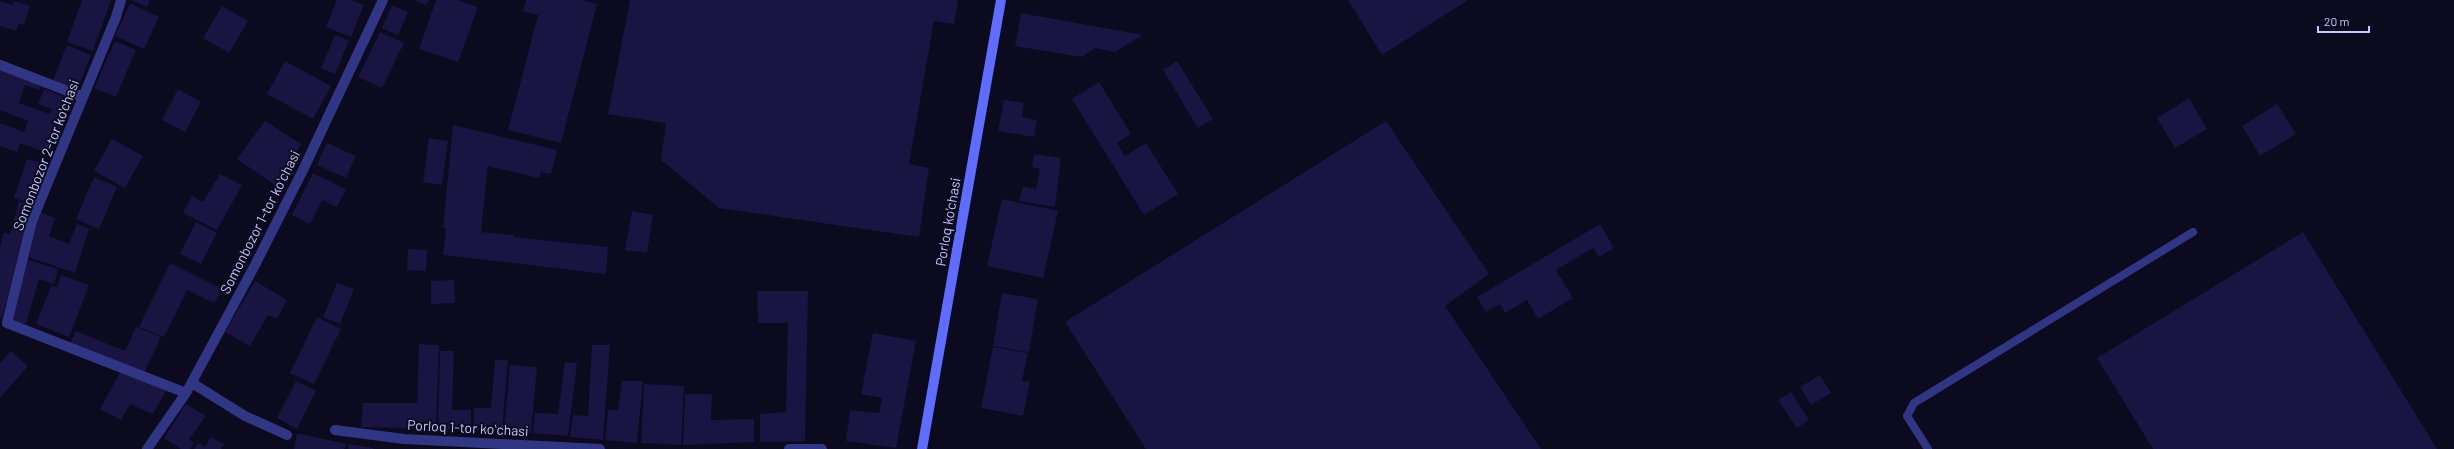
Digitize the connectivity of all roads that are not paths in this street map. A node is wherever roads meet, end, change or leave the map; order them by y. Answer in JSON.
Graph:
{"nodes":[{"id":1,"x":121,"y":0,"type":"edge"},
{"id":2,"x":383,"y":0,"type":"edge"},
{"id":3,"x":1001,"y":0,"type":"edge"},
{"id":4,"x":0,"y":65,"type":"edge"},
{"id":5,"x":83,"y":97,"type":"junction"},
{"id":6,"x":2193,"y":232,"type":"dead end"},
{"id":7,"x":192,"y":383,"type":"junction"},
{"id":8,"x":186,"y":393,"type":"junction"},
{"id":9,"x":335,"y":430,"type":"dead end"},
{"id":10,"x":287,"y":435,"type":"dead end"},
{"id":11,"x":147,"y":449,"type":"edge"},
{"id":12,"x":600,"y":449,"type":"edge"},
{"id":13,"x":789,"y":449,"type":"edge"},
{"id":14,"x":822,"y":449,"type":"edge"},
{"id":15,"x":922,"y":449,"type":"edge"},
{"id":16,"x":1928,"y":449,"type":"edge"}],
"edges":[{"from":1,"to":5,"type":"street","name":"Somonbozor 2-tor ko'chasi"},
{"from":2,"to":7,"type":"street","name":"Somonbozor 1-tor koʻchasi"},
{"from":3,"to":15,"type":"main road","name":"Porloq ko'chasi"},
{"from":4,"to":5,"type":"street"},
{"from":5,"to":8,"type":"street","name":"Somonbozor 2-tor ko'chasi"},
{"from":6,"to":16,"type":"lane"},
{"from":7,"to":8,"type":"street","name":"Somonbozor 1-tor koʻchasi"},
{"from":7,"to":10,"type":"street"},
{"from":8,"to":11,"type":"street","name":"Somonbozor 1-tor koʻchasi"},
{"from":9,"to":12,"type":"street","name":"Porloq 1-tor koʻchasi"},
{"from":13,"to":14,"type":"street"}]}
